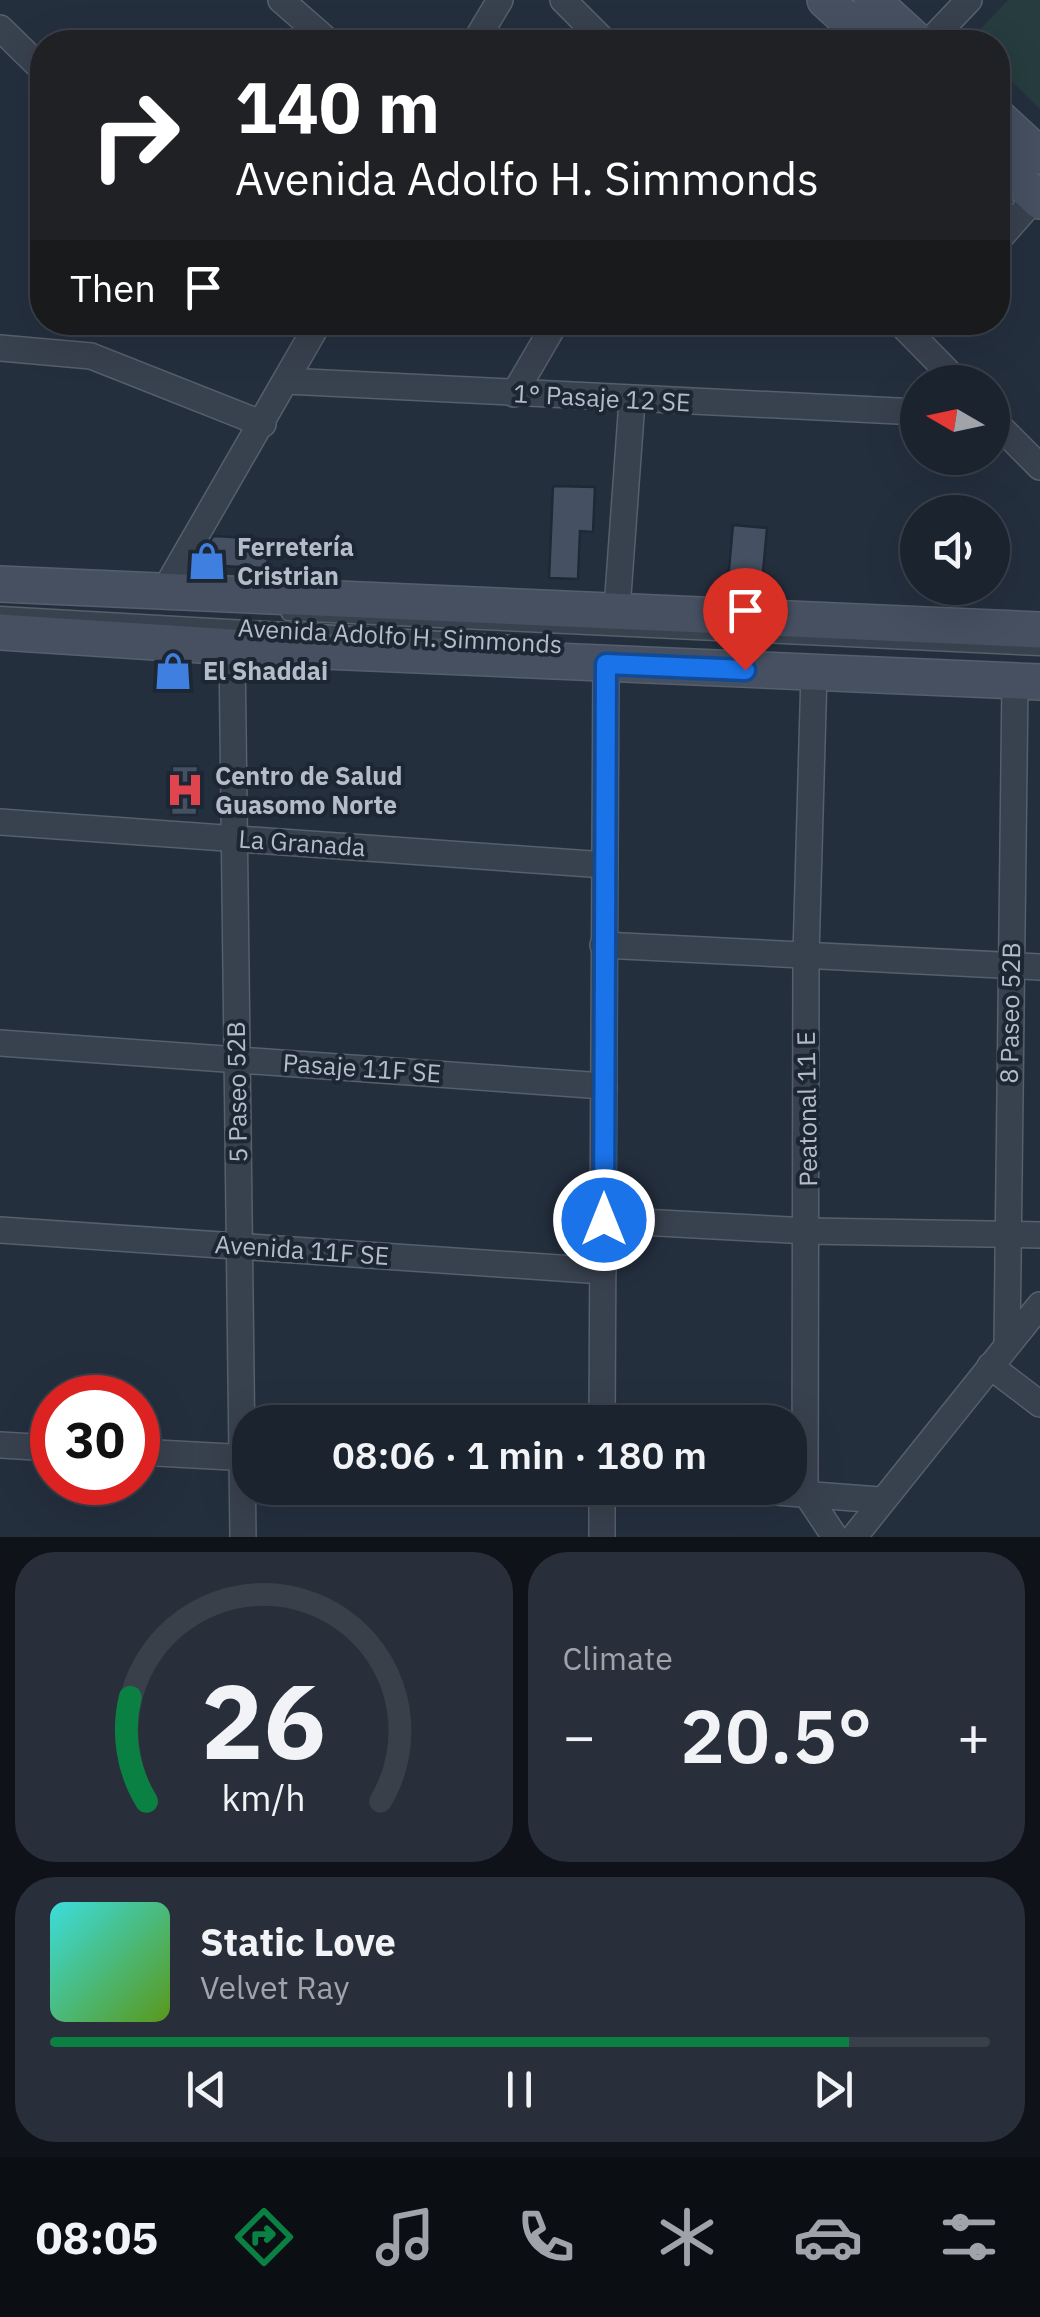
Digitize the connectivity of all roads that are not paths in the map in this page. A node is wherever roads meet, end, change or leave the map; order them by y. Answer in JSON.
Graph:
{"nodes":[{"id":1,"x":281,"y":0,"type":"edge"},
{"id":2,"x":500,"y":0,"type":"edge"},
{"id":3,"x":564,"y":0,"type":"edge"},
{"id":4,"x":825,"y":0,"type":"edge"},
{"id":5,"x":872,"y":0,"type":"edge"},
{"id":6,"x":969,"y":0,"type":"edge"},
{"id":7,"x":0,"y":28,"type":"edge"},
{"id":8,"x":315,"y":30,"type":"edge"},
{"id":9,"x":482,"y":30,"type":"edge"},
{"id":10,"x":593,"y":30,"type":"edge"},
{"id":11,"x":857,"y":30,"type":"edge"},
{"id":12,"x":905,"y":30,"type":"edge"},
{"id":13,"x":940,"y":30,"type":"edge"},
{"id":14,"x":30,"y":57,"type":"edge"},
{"id":15,"x":1010,"y":128,"type":"edge"},
{"id":16,"x":1040,"y":156,"type":"edge"},
{"id":17,"x":1010,"y":172,"type":"edge"},
{"id":18,"x":1038,"y":199,"type":"edge"},
{"id":19,"x":1010,"y":228,"type":"edge"},
{"id":20,"x":312,"y":335,"type":"edge"},
{"id":21,"x":548,"y":335,"type":"edge"},
{"id":22,"x":919,"y":335,"type":"edge"},
{"id":23,"x":0,"y":348,"type":"edge"},
{"id":24,"x":944,"y":365,"type":"edge"},
{"id":25,"x":286,"y":382,"type":"junction"},
{"id":26,"x":514,"y":394,"type":"junction"},
{"id":27,"x":632,"y":401,"type":"junction"},
{"id":28,"x":900,"y":411,"type":"edge"},
{"id":29,"x":263,"y":424,"type":"junction"},
{"id":30,"x":1010,"y":437,"type":"edge"},
{"id":31,"x":1040,"y":467,"type":"edge"},
{"id":32,"x":0,"y":584,"type":"edge"},
{"id":33,"x":163,"y":593,"type":"junction"},
{"id":34,"x":0,"y":598,"type":"edge"},
{"id":35,"x":617,"y":608,"type":"junction"},
{"id":36,"x":0,"y":613,"type":"edge"},
{"id":37,"x":1040,"y":630,"type":"edge"},
{"id":38,"x":0,"y":632,"type":"edge"},
{"id":39,"x":535,"y":643,"type":"dead end"},
{"id":40,"x":232,"y":647,"type":"junction"},
{"id":41,"x":1040,"y":650,"type":"edge"},
{"id":42,"x":606,"y":664,"type":"junction"},
{"id":43,"x":814,"y":673,"type":"junction"},
{"id":44,"x":1027,"y":682,"type":"edge"},
{"id":45,"x":0,"y":822,"type":"edge"},
{"id":46,"x":234,"y":838,"type":"junction"},
{"id":47,"x":605,"y":865,"type":"junction"},
{"id":48,"x":602,"y":945,"type":"junction"},
{"id":49,"x":806,"y":955,"type":"junction"},
{"id":50,"x":1011,"y":965,"type":"junction"},
{"id":51,"x":1040,"y":967,"type":"edge"},
{"id":52,"x":0,"y":1042,"type":"edge"},
{"id":53,"x":237,"y":1060,"type":"junction"},
{"id":54,"x":604,"y":1086,"type":"junction"},
{"id":55,"x":604,"y":1220,"type":"junction"},
{"id":56,"x":0,"y":1230,"type":"edge"},
{"id":57,"x":808,"y":1231,"type":"junction"},
{"id":58,"x":1007,"y":1231,"type":"junction"},
{"id":59,"x":1040,"y":1235,"type":"edge"},
{"id":60,"x":239,"y":1246,"type":"junction"},
{"id":61,"x":603,"y":1271,"type":"junction"},
{"id":62,"x":1040,"y":1305,"type":"edge"},
{"id":63,"x":1007,"y":1344,"type":"junction"},
{"id":64,"x":990,"y":1366,"type":"junction"},
{"id":65,"x":1040,"y":1404,"type":"edge"},
{"id":66,"x":244,"y":1405,"type":"edge"},
{"id":67,"x":602,"y":1405,"type":"edge"},
{"id":68,"x":807,"y":1405,"type":"edge"},
{"id":69,"x":0,"y":1446,"type":"edge"},
{"id":70,"x":30,"y":1447,"type":"edge"},
{"id":71,"x":160,"y":1453,"type":"edge"},
{"id":72,"x":232,"y":1457,"type":"edge"},
{"id":73,"x":807,"y":1492,"type":"edge"},
{"id":74,"x":807,"y":1494,"type":"edge"},
{"id":75,"x":880,"y":1500,"type":"junction"},
{"id":76,"x":244,"y":1505,"type":"edge"},
{"id":77,"x":602,"y":1505,"type":"edge"},
{"id":78,"x":242,"y":1537,"type":"edge"},
{"id":79,"x":602,"y":1537,"type":"edge"},
{"id":80,"x":835,"y":1537,"type":"edge"},
{"id":81,"x":854,"y":1537,"type":"edge"}],
"edges":[{"from":1,"to":8,"type":"street"},
{"from":2,"to":9,"type":"street"},
{"from":3,"to":10,"type":"street"},
{"from":4,"to":11,"type":"main road"},
{"from":5,"to":12,"type":"main road"},
{"from":6,"to":13,"type":"street"},
{"from":7,"to":14,"type":"street"},
{"from":15,"to":16,"type":"main road"},
{"from":17,"to":18,"type":"main road"},
{"from":18,"to":19,"type":"street"},
{"from":20,"to":25,"type":"street"},
{"from":21,"to":26,"type":"street"},
{"from":22,"to":24,"type":"street"},
{"from":23,"to":29,"type":"street"},
{"from":25,"to":26,"type":"street","name":"1° Pasaje 12 SE"},
{"from":25,"to":29,"type":"street"},
{"from":26,"to":27,"type":"street","name":"1° Pasaje 12 SE"},
{"from":27,"to":28,"type":"street","name":"1° Pasaje 12 SE"},
{"from":27,"to":35,"type":"street"},
{"from":29,"to":33,"type":"street"},
{"from":30,"to":31,"type":"street"},
{"from":32,"to":33,"type":"main road","name":"Avenida Adolfo H. Simmonds"},
{"from":33,"to":35,"type":"main road","name":"Avenida Adolfo H. Simmonds"},
{"from":34,"to":41,"type":"lane","name":"Avenida Adolfo H. Simmonds"},
{"from":35,"to":37,"type":"main road","name":"Avenida Adolfo H. Simmonds"},
{"from":36,"to":39,"type":"lane","name":"Avenida Adolfo H. Simmonds"},
{"from":38,"to":40,"type":"main road","name":"Avenida Adolfo H. Simmonds"},
{"from":40,"to":42,"type":"main road","name":"Avenida Adolfo H. Simmonds"},
{"from":40,"to":46,"type":"street","name":"5 Paseo 52B"},
{"from":42,"to":43,"type":"main road","name":"Avenida Adolfo H. Simmonds"},
{"from":42,"to":47,"type":"street"},
{"from":43,"to":44,"type":"main road","name":"Avenida Adolfo H. Simmonds"},
{"from":43,"to":49,"type":"street","name":"Peatonal 11 E"},
{"from":44,"to":50,"type":"street","name":"8 Paseo 52B"},
{"from":45,"to":46,"type":"street","name":"La Granada"},
{"from":46,"to":47,"type":"street","name":"La Granada"},
{"from":46,"to":53,"type":"street","name":"5 Paseo 52B"},
{"from":47,"to":48,"type":"street"},
{"from":48,"to":49,"type":"street"},
{"from":48,"to":54,"type":"street"},
{"from":49,"to":50,"type":"street"},
{"from":49,"to":57,"type":"street","name":"Peatonal 11 E"},
{"from":50,"to":51,"type":"street"},
{"from":50,"to":58,"type":"street","name":"8 Paseo 52B"},
{"from":52,"to":53,"type":"street","name":"Pasaje 11F SE"},
{"from":53,"to":54,"type":"street","name":"Pasaje 11F SE"},
{"from":53,"to":60,"type":"street","name":"5 Paseo 52B"},
{"from":54,"to":55,"type":"street"},
{"from":55,"to":57,"type":"street"},
{"from":55,"to":61,"type":"street"},
{"from":56,"to":60,"type":"street","name":"Avenida 11F SE"},
{"from":57,"to":58,"type":"street"},
{"from":57,"to":68,"type":"street","name":"Peatonal 11 E"},
{"from":58,"to":59,"type":"street"},
{"from":58,"to":63,"type":"street","name":"8 Paseo 52B"},
{"from":60,"to":61,"type":"street","name":"Avenida 11F SE"},
{"from":60,"to":66,"type":"street","name":"5 Paseo 52B"},
{"from":61,"to":67,"type":"street"},
{"from":62,"to":63,"type":"street"},
{"from":63,"to":64,"type":"street"},
{"from":64,"to":65,"type":"street"},
{"from":64,"to":75,"type":"street"},
{"from":69,"to":70,"type":"street"},
{"from":71,"to":72,"type":"street"},
{"from":73,"to":75,"type":"street"},
{"from":74,"to":80,"type":"street"},
{"from":75,"to":81,"type":"street"},
{"from":76,"to":78,"type":"street","name":"5 Paseo 52B"},
{"from":77,"to":79,"type":"street"}]}
